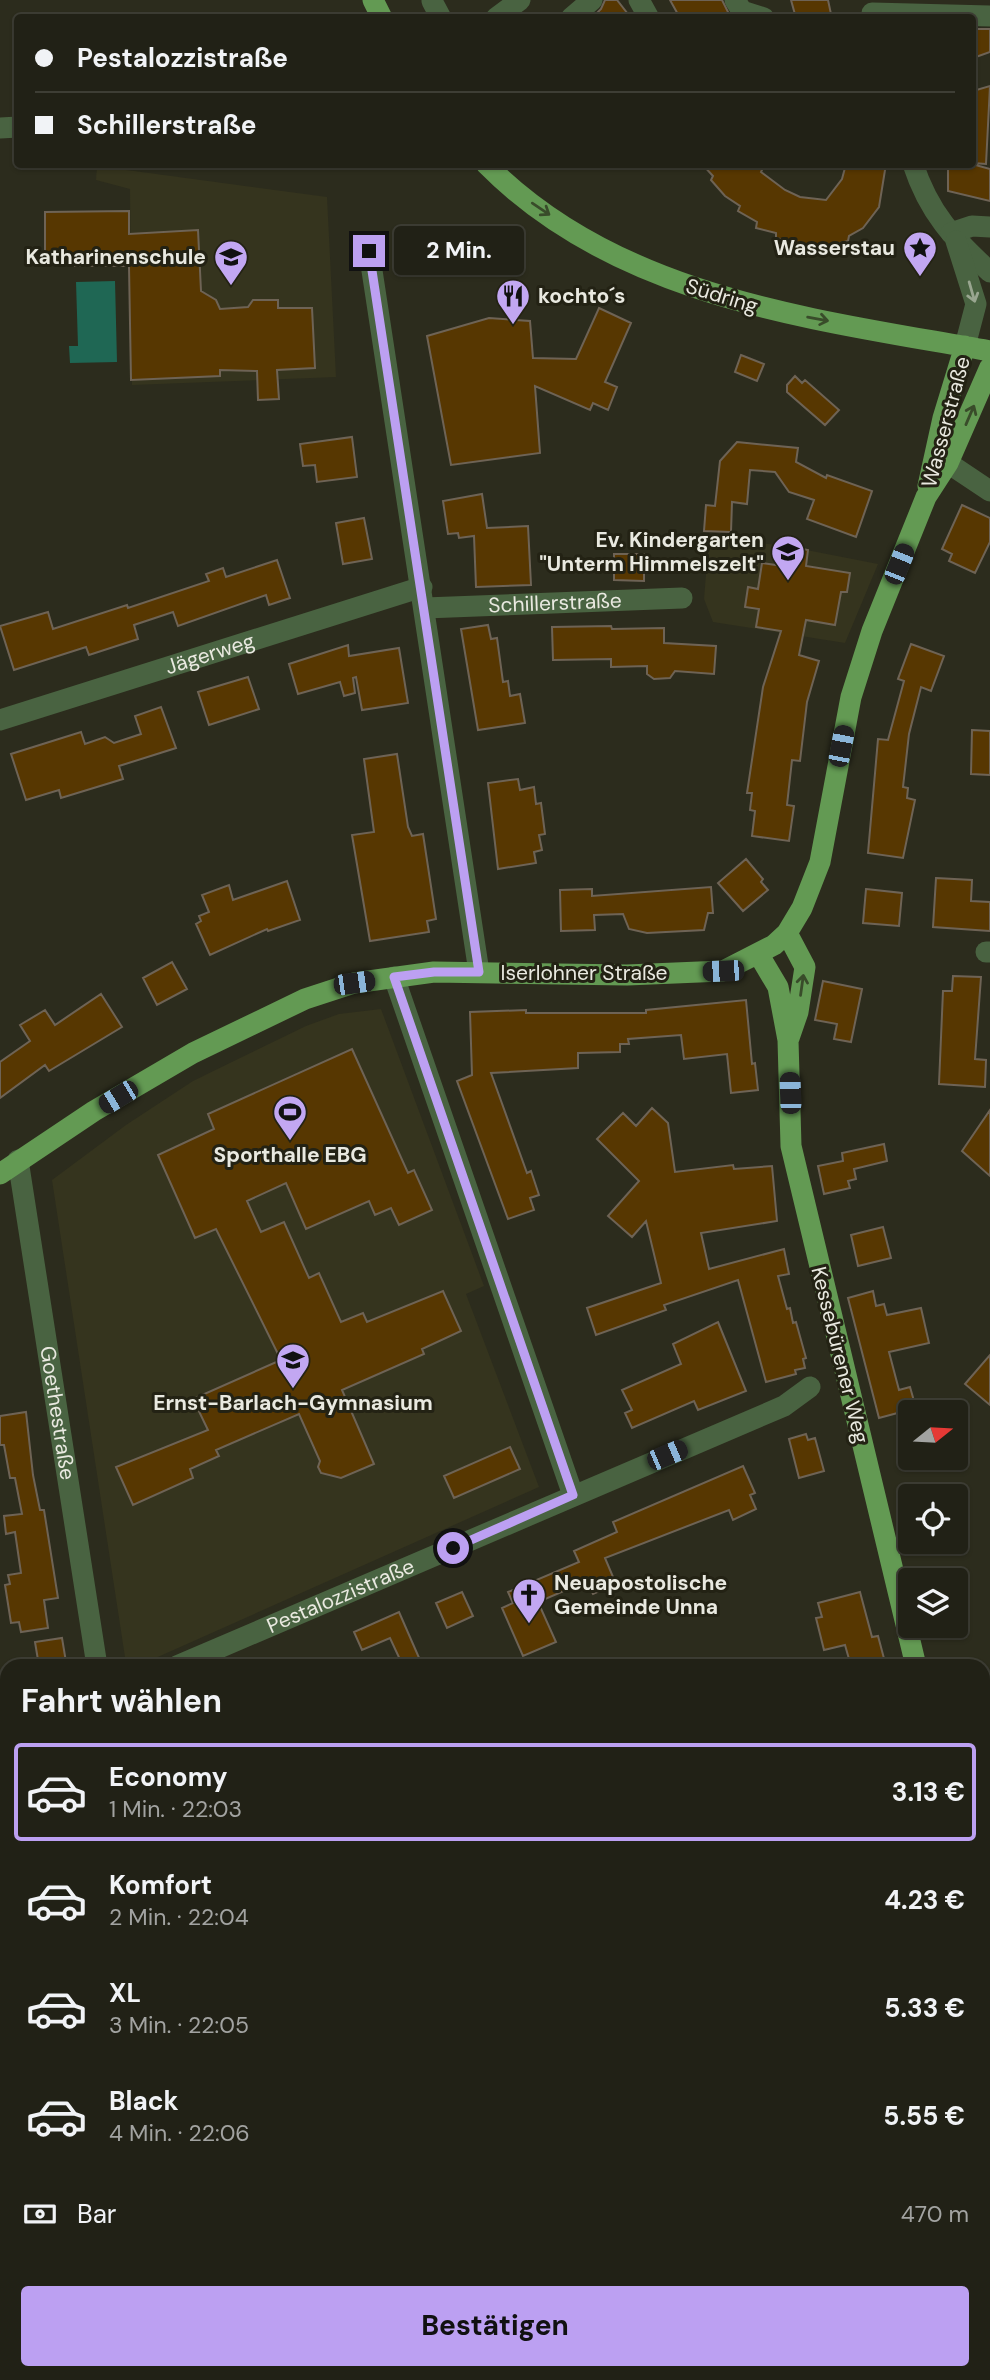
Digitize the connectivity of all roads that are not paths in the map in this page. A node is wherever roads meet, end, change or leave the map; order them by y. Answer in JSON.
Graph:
{"nodes":[{"id":1,"x":520,"y":0,"type":"edge"},
{"id":2,"x":735,"y":0,"type":"edge"},
{"id":3,"x":871,"y":10,"type":"edge"},
{"id":4,"x":501,"y":14,"type":"edge"},
{"id":5,"x":749,"y":14,"type":"edge"},
{"id":6,"x":950,"y":14,"type":"edge"},
{"id":7,"x":490,"y":168,"type":"edge"},
{"id":8,"x":915,"y":168,"type":"edge"},
{"id":9,"x":990,"y":226,"type":"edge"},
{"id":10,"x":953,"y":236,"type":"junction"},
{"id":11,"x":369,"y":251,"type":"dead end"},
{"id":12,"x":990,"y":272,"type":"edge"},
{"id":13,"x":928,"y":340,"type":"junction"},
{"id":14,"x":965,"y":346,"type":"junction"},
{"id":15,"x":990,"y":351,"type":"edge"},
{"id":16,"x":990,"y":367,"type":"edge"},
{"id":17,"x":955,"y":380,"type":"junction"},
{"id":18,"x":942,"y":456,"type":"junction"},
{"id":19,"x":990,"y":491,"type":"edge"},
{"id":20,"x":424,"y":597,"type":"junction"},
{"id":21,"x":682,"y":598,"type":"dead end"},
{"id":22,"x":0,"y":720,"type":"edge"},
{"id":23,"x":787,"y":933,"type":"junction"},
{"id":24,"x":759,"y":955,"type":"junction"},
{"id":25,"x":479,"y":972,"type":"junction"},
{"id":26,"x":394,"y":977,"type":"junction"},
{"id":27,"x":789,"y":1040,"type":"junction"},
{"id":28,"x":18,"y":1160,"type":"junction"},
{"id":29,"x":0,"y":1174,"type":"edge"},
{"id":30,"x":810,"y":1387,"type":"dead end"},
{"id":31,"x":573,"y":1495,"type":"junction"},
{"id":32,"x":96,"y":1659,"type":"edge"},
{"id":33,"x":193,"y":1659,"type":"edge"},
{"id":34,"x":914,"y":1659,"type":"edge"}],
"edges":[{"from":1,"to":4,"type":"street"},
{"from":2,"to":5,"type":"street"},
{"from":3,"to":6,"type":"street"},
{"from":7,"to":13,"type":"main road","name":"Südring","one_way":true},
{"from":8,"to":10,"type":"street"},
{"from":9,"to":10,"type":"street"},
{"from":10,"to":12,"type":"street"},
{"from":10,"to":14,"type":"street","one_way":true},
{"from":11,"to":20,"type":"street"},
{"from":13,"to":14,"type":"main road","name":"Südring"},
{"from":13,"to":17,"type":"main road"},
{"from":14,"to":15,"type":"main road","name":"Südring"},
{"from":14,"to":17,"type":"main road","name":"Wasserstraße"},
{"from":18,"to":16,"type":"main road","name":"Wasserstraße","one_way":true},
{"from":17,"to":18,"type":"main road","name":"Wasserstraße"},
{"from":18,"to":19,"type":"street"},
{"from":18,"to":23,"type":"main road","name":"Wasserstraße"},
{"from":20,"to":21,"type":"street","name":"Schillerstraße"},
{"from":20,"to":22,"type":"street","name":"Jägerweg"},
{"from":20,"to":25,"type":"street"},
{"from":23,"to":24,"type":"main road","name":"Iserlohner Straße"},
{"from":27,"to":23,"type":"main road","name":"Kessebürener Weg","one_way":true},
{"from":24,"to":25,"type":"main road","name":"Iserlohner Straße"},
{"from":24,"to":27,"type":"main road","name":"Kessebürener Weg"},
{"from":25,"to":26,"type":"main road","name":"Iserlohner Straße"},
{"from":26,"to":28,"type":"main road","name":"Iserlohner Straße"},
{"from":26,"to":31,"type":"street"},
{"from":27,"to":34,"type":"main road","name":"Kessebürener Weg"},
{"from":28,"to":29,"type":"main road","name":"Iserlohner Straße"},
{"from":28,"to":32,"type":"street","name":"Goethestraße"},
{"from":30,"to":31,"type":"street","name":"Pestalozzistraße"},
{"from":31,"to":33,"type":"street","name":"Pestalozzistraße"}]}
